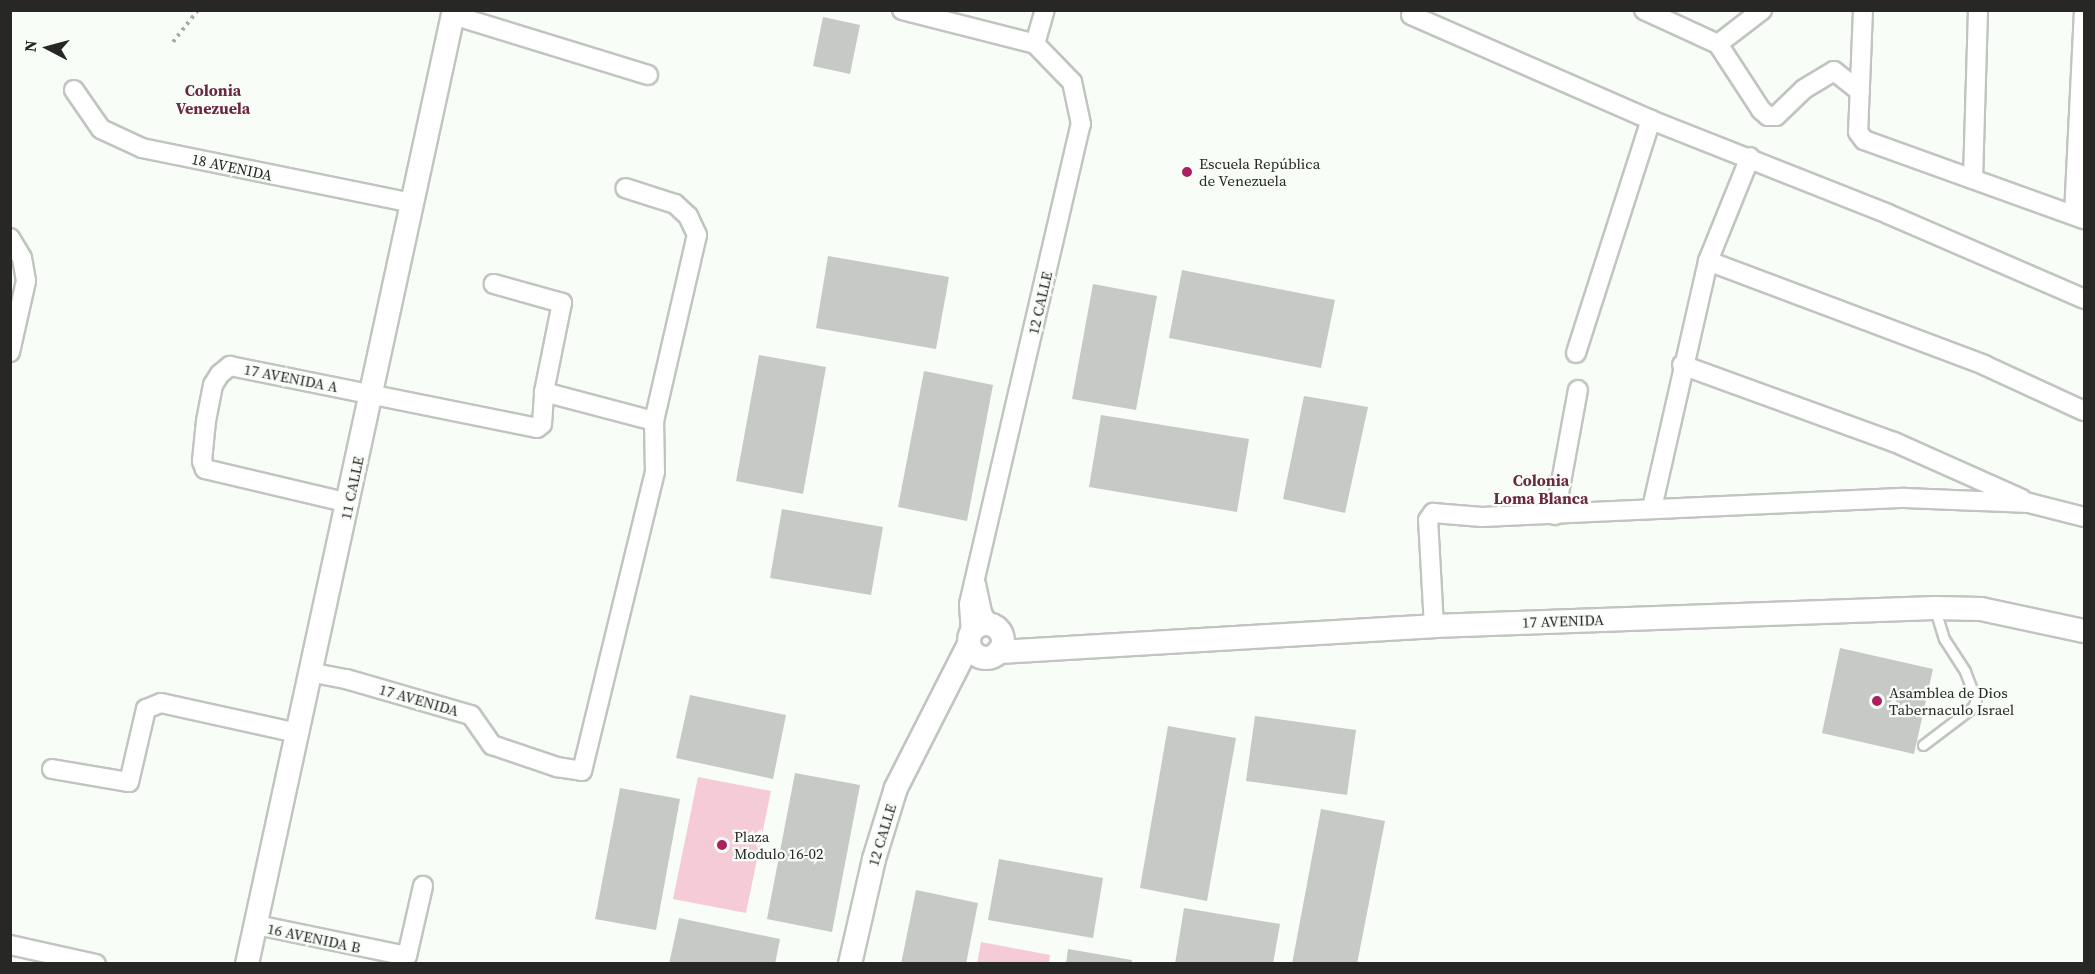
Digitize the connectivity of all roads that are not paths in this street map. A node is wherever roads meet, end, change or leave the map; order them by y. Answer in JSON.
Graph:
{"nodes":[{"id":1,"x":902,"y":10,"type":"edge"},
{"id":2,"x":1045,"y":10,"type":"edge"},
{"id":3,"x":1644,"y":10,"type":"edge"},
{"id":4,"x":1762,"y":10,"type":"edge"},
{"id":5,"x":1863,"y":10,"type":"edge"},
{"id":6,"x":1978,"y":10,"type":"edge"},
{"id":7,"x":2084,"y":10,"type":"edge"},
{"id":8,"x":453,"y":13,"type":"edge"},
{"id":9,"x":1411,"y":15,"type":"dead end"},
{"id":10,"x":1035,"y":44,"type":"junction"},
{"id":11,"x":1718,"y":44,"type":"junction"},
{"id":12,"x":648,"y":75,"type":"dead end"},
{"id":13,"x":74,"y":90,"type":"dead end"},
{"id":14,"x":1860,"y":91,"type":"junction"},
{"id":15,"x":1651,"y":120,"type":"junction"},
{"id":16,"x":1750,"y":157,"type":"junction"},
{"id":17,"x":1973,"y":180,"type":"junction"},
{"id":18,"x":625,"y":188,"type":"dead end"},
{"id":19,"x":413,"y":203,"type":"junction"},
{"id":20,"x":2079,"y":217,"type":"edge"},
{"id":21,"x":10,"y":238,"type":"edge"},
{"id":22,"x":1708,"y":261,"type":"junction"},
{"id":23,"x":494,"y":285,"type":"dead end"},
{"id":24,"x":2085,"y":299,"type":"edge"},
{"id":25,"x":10,"y":352,"type":"edge"},
{"id":26,"x":1576,"y":353,"type":"dead end"},
{"id":27,"x":1682,"y":364,"type":"junction"},
{"id":28,"x":1578,"y":390,"type":"dead end"},
{"id":29,"x":544,"y":392,"type":"junction"},
{"id":30,"x":372,"y":394,"type":"junction"},
{"id":31,"x":2085,"y":411,"type":"edge"},
{"id":32,"x":654,"y":421,"type":"junction"},
{"id":33,"x":349,"y":503,"type":"junction"},
{"id":34,"x":2029,"y":503,"type":"junction"},
{"id":35,"x":1652,"y":508,"type":"junction"},
{"id":36,"x":1555,"y":515,"type":"junction"},
{"id":37,"x":2085,"y":518,"type":"edge"},
{"id":38,"x":1935,"y":608,"type":"junction"},
{"id":39,"x":1434,"y":626,"type":"junction"},
{"id":40,"x":2085,"y":631,"type":"edge"},
{"id":41,"x":986,"y":641,"type":"junction"},
{"id":42,"x":309,"y":672,"type":"junction"},
{"id":43,"x":297,"y":733,"type":"junction"},
{"id":44,"x":1923,"y":745,"type":"dead end"},
{"id":45,"x":52,"y":769,"type":"dead end"},
{"id":46,"x":423,"y":886,"type":"dead end"},
{"id":47,"x":257,"y":925,"type":"junction"},
{"id":48,"x":10,"y":945,"type":"edge"},
{"id":49,"x":96,"y":963,"type":"edge"},
{"id":50,"x":247,"y":963,"type":"edge"},
{"id":51,"x":850,"y":963,"type":"edge"}],
"edges":[{"from":1,"to":10,"type":"street"},
{"from":2,"to":10,"type":"street"},
{"from":3,"to":11,"type":"street"},
{"from":4,"to":11,"type":"street"},
{"from":5,"to":14,"type":"street"},
{"from":6,"to":17,"type":"street"},
{"from":7,"to":20,"type":"street"},
{"from":8,"to":12,"type":"street"},
{"from":8,"to":19,"type":"street","name":"11 CALLE"},
{"from":9,"to":15,"type":"street"},
{"from":10,"to":41,"type":"street","name":"12 CALLE"},
{"from":11,"to":14,"type":"street"},
{"from":13,"to":19,"type":"street","name":"18 AVENIDA"},
{"from":14,"to":17,"type":"street"},
{"from":15,"to":16,"type":"street"},
{"from":15,"to":26,"type":"street"},
{"from":16,"to":22,"type":"street"},
{"from":16,"to":24,"type":"street"},
{"from":17,"to":20,"type":"street"},
{"from":18,"to":32,"type":"street"},
{"from":19,"to":30,"type":"street","name":"11 CALLE"},
{"from":21,"to":25,"type":"street"},
{"from":22,"to":27,"type":"street"},
{"from":22,"to":31,"type":"street"},
{"from":23,"to":29,"type":"street"},
{"from":27,"to":34,"type":"street"},
{"from":27,"to":35,"type":"street"},
{"from":28,"to":36,"type":"street"},
{"from":29,"to":30,"type":"street","name":"17 AVENIDA A"},
{"from":29,"to":32,"type":"street"},
{"from":30,"to":33,"type":"street","name":"11 CALLE"},
{"from":30,"to":33,"type":"street","name":"17 AVENIDA A"},
{"from":32,"to":42,"type":"street","name":"17 AVENIDA"},
{"from":33,"to":42,"type":"street","name":"11 CALLE"},
{"from":34,"to":35,"type":"street"},
{"from":34,"to":37,"type":"street"},
{"from":35,"to":36,"type":"street"},
{"from":36,"to":39,"type":"street"},
{"from":38,"to":39,"type":"street","name":"17 AVENIDA"},
{"from":38,"to":40,"type":"street","name":"17 AVENIDA"},
{"from":38,"to":44,"type":"lane"},
{"from":39,"to":41,"type":"street","name":"17 AVENIDA"},
{"from":41,"to":51,"type":"street","name":"12 CALLE"},
{"from":42,"to":43,"type":"street","name":"11 CALLE"},
{"from":43,"to":45,"type":"street"},
{"from":43,"to":47,"type":"street","name":"11 CALLE"},
{"from":46,"to":47,"type":"street","name":"16 AVENIDA B"},
{"from":47,"to":50,"type":"street","name":"11 CALLE"},
{"from":48,"to":49,"type":"street"}]}
